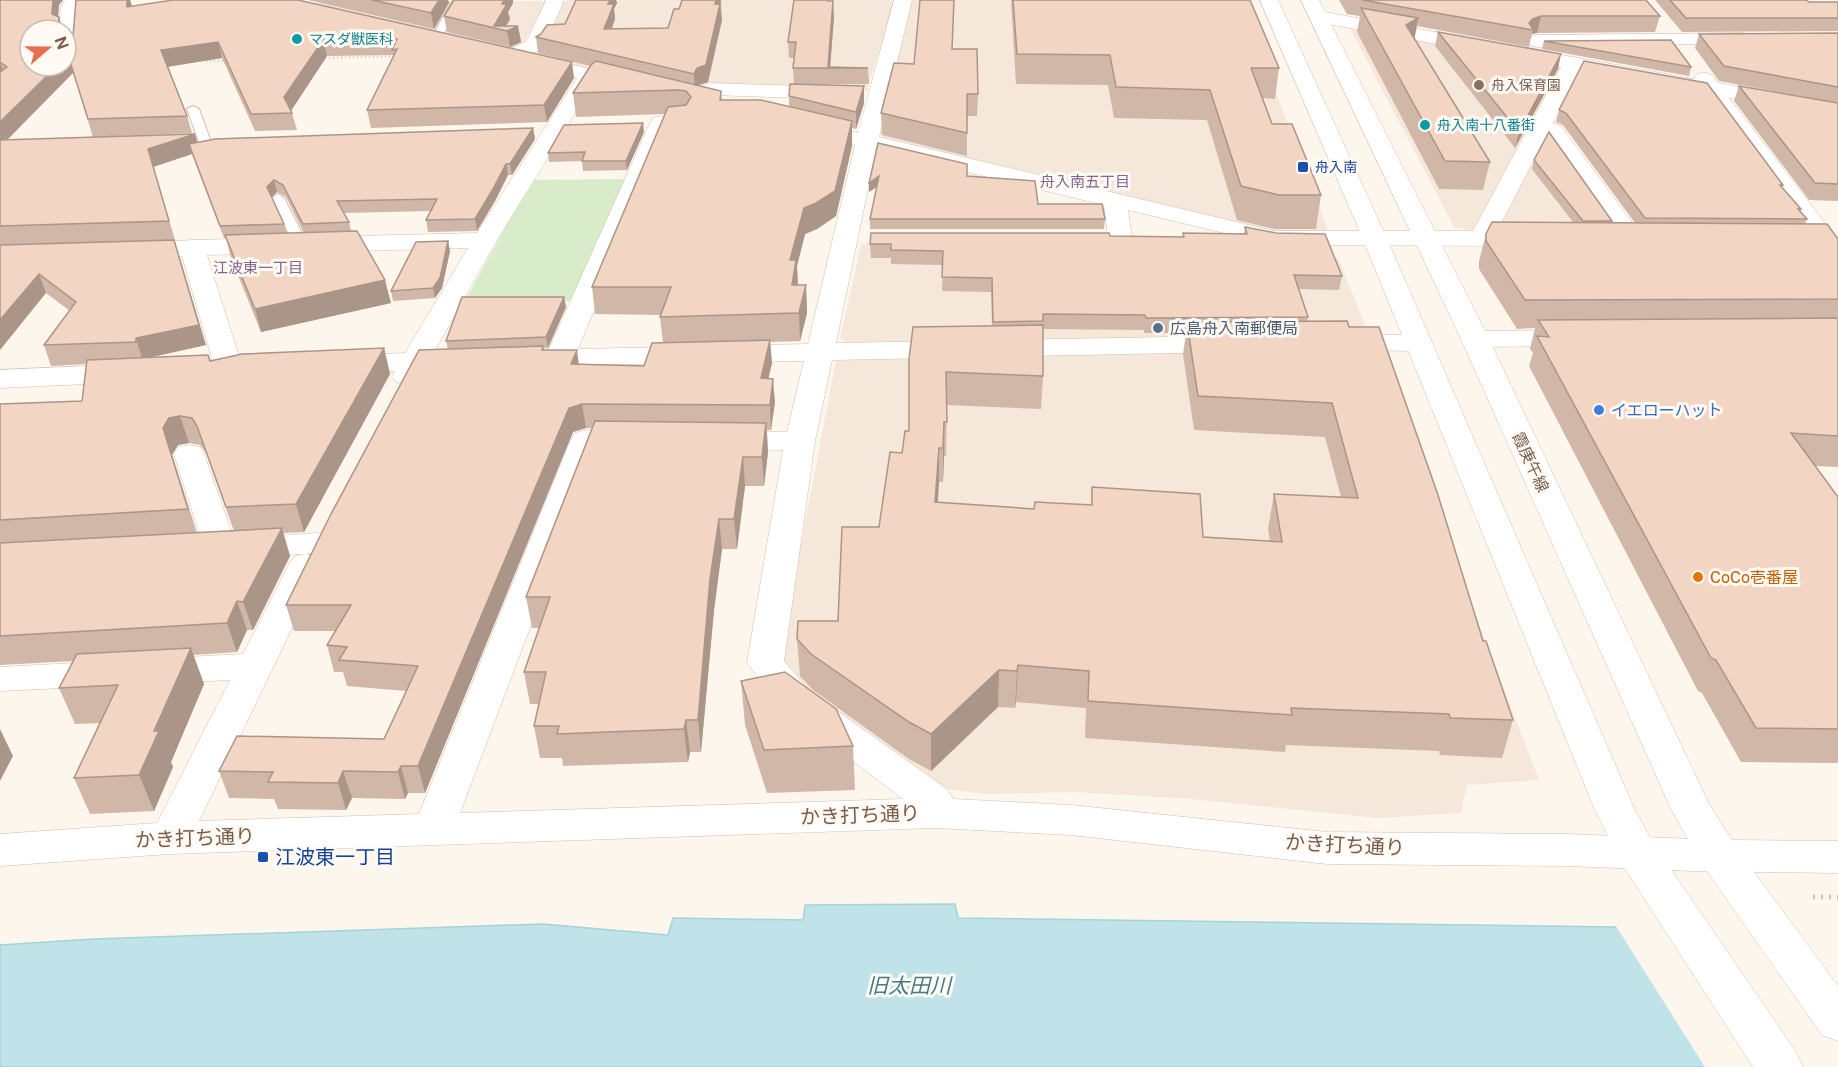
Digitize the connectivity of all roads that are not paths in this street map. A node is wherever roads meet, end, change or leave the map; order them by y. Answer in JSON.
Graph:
{"nodes":[{"id":1,"x":75,"y":0,"type":"edge"},
{"id":2,"x":458,"y":0,"type":"edge"},
{"id":3,"x":555,"y":0,"type":"edge"},
{"id":4,"x":903,"y":0,"type":"edge"},
{"id":5,"x":1269,"y":0,"type":"edge"},
{"id":6,"x":1315,"y":8,"type":"edge"},
{"id":7,"x":1654,"y":16,"type":"edge"},
{"id":8,"x":69,"y":18,"type":"edge"},
{"id":9,"x":413,"y":32,"type":"edge"},
{"id":10,"x":436,"y":38,"type":"junction"},
{"id":11,"x":1675,"y":39,"type":"junction"},
{"id":12,"x":1757,"y":39,"type":"edge"},
{"id":13,"x":1462,"y":42,"type":"junction"},
{"id":14,"x":459,"y":43,"type":"edge"},
{"id":15,"x":1574,"y":62,"type":"junction"},
{"id":16,"x":594,"y":77,"type":"junction"},
{"id":17,"x":1710,"y":87,"type":"junction"},
{"id":18,"x":879,"y":95,"type":"junction"},
{"id":19,"x":684,"y":98,"type":"junction"},
{"id":20,"x":193,"y":109,"type":"dead end"},
{"id":21,"x":1838,"y":111,"type":"edge"},
{"id":22,"x":745,"y":112,"type":"edge"},
{"id":23,"x":788,"y":122,"type":"edge"},
{"id":24,"x":661,"y":123,"type":"edge"},
{"id":25,"x":1541,"y":125,"type":"junction"},
{"id":26,"x":229,"y":141,"type":"edge"},
{"id":27,"x":867,"y":141,"type":"junction"},
{"id":28,"x":195,"y":142,"type":"joint"},
{"id":29,"x":278,"y":198,"type":"dead end"},
{"id":30,"x":1119,"y":201,"type":"junction"},
{"id":31,"x":1120,"y":238,"type":"edge"},
{"id":32,"x":1180,"y":238,"type":"edge"},
{"id":33,"x":1274,"y":238,"type":"junction"},
{"id":34,"x":1375,"y":239,"type":"junction"},
{"id":35,"x":1424,"y":239,"type":"junction"},
{"id":36,"x":1481,"y":239,"type":"junction"},
{"id":37,"x":485,"y":240,"type":"junction"},
{"id":38,"x":1551,"y":240,"type":"edge"},
{"id":39,"x":1632,"y":240,"type":"edge"},
{"id":40,"x":301,"y":245,"type":"junction"},
{"id":41,"x":1826,"y":246,"type":"edge"},
{"id":42,"x":192,"y":248,"type":"junction"},
{"id":43,"x":113,"y":251,"type":"edge"},
{"id":44,"x":1600,"y":338,"type":"edge"},
{"id":45,"x":1475,"y":339,"type":"junction"},
{"id":46,"x":1309,"y":343,"type":"edge"},
{"id":47,"x":1418,"y":343,"type":"junction"},
{"id":48,"x":1250,"y":344,"type":"edge"},
{"id":49,"x":821,"y":351,"type":"junction"},
{"id":50,"x":560,"y":357,"type":"junction"},
{"id":51,"x":414,"y":361,"type":"junction"},
{"id":52,"x":322,"y":365,"type":"edge"},
{"id":53,"x":230,"y":369,"type":"edge"},
{"id":54,"x":161,"y":372,"type":"edge"},
{"id":55,"x":0,"y":379,"type":"edge"},
{"id":56,"x":393,"y":402,"type":"edge"},
{"id":57,"x":800,"y":441,"type":"junction"},
{"id":58,"x":189,"y":454,"type":"dead end"},
{"id":59,"x":221,"y":548,"type":"junction"},
{"id":60,"x":186,"y":550,"type":"edge"},
{"id":61,"x":255,"y":666,"type":"junction"},
{"id":62,"x":0,"y":679,"type":"edge"},
{"id":63,"x":935,"y":813,"type":"junction"},
{"id":64,"x":433,"y":831,"type":"junction"},
{"id":65,"x":170,"y":838,"type":"junction"},
{"id":66,"x":0,"y":850,"type":"edge"},
{"id":67,"x":1636,"y":853,"type":"junction"},
{"id":68,"x":1719,"y":856,"type":"junction"},
{"id":69,"x":1838,"y":857,"type":"edge"},
{"id":70,"x":1838,"y":1021,"type":"edge"},
{"id":71,"x":1779,"y":1067,"type":"edge"}],
"edges":[{"from":1,"to":8,"type":"street"},
{"from":2,"to":10,"type":"lane"},
{"from":3,"to":16,"type":"street"},
{"from":4,"to":18,"type":"street"},
{"from":5,"to":34,"type":"street"},
{"from":6,"to":13,"type":"street"},
{"from":6,"to":35,"type":"street","name":"霞庚午線"},
{"from":7,"to":11,"type":"street"},
{"from":9,"to":10,"type":"street"},
{"from":10,"to":14,"type":"street"},
{"from":11,"to":12,"type":"street"},
{"from":11,"to":13,"type":"street"},
{"from":11,"to":17,"type":"street"},
{"from":13,"to":15,"type":"street"},
{"from":15,"to":17,"type":"street"},
{"from":15,"to":25,"type":"street"},
{"from":16,"to":19,"type":"street"},
{"from":16,"to":37,"type":"street"},
{"from":17,"to":21,"type":"street"},
{"from":17,"to":41,"type":"street"},
{"from":18,"to":19,"type":"street"},
{"from":18,"to":27,"type":"street"},
{"from":19,"to":22,"type":"street"},
{"from":20,"to":28,"type":"lane"},
{"from":23,"to":27,"type":"street"},
{"from":24,"to":50,"type":"street"},
{"from":25,"to":36,"type":"street"},
{"from":25,"to":39,"type":"street"},
{"from":26,"to":28,"type":"street"},
{"from":27,"to":30,"type":"street"},
{"from":27,"to":49,"type":"street"},
{"from":29,"to":40,"type":"lane"},
{"from":30,"to":31,"type":"street"},
{"from":30,"to":33,"type":"street"},
{"from":32,"to":33,"type":"street"},
{"from":33,"to":34,"type":"street"},
{"from":34,"to":35,"type":"street"},
{"from":34,"to":47,"type":"street"},
{"from":35,"to":36,"type":"street"},
{"from":35,"to":45,"type":"street","name":"霞庚午線"},
{"from":36,"to":38,"type":"street"},
{"from":37,"to":40,"type":"street"},
{"from":37,"to":51,"type":"street"},
{"from":40,"to":42,"type":"street"},
{"from":42,"to":43,"type":"street"},
{"from":42,"to":53,"type":"street"},
{"from":44,"to":45,"type":"street"},
{"from":45,"to":68,"type":"street","name":"霞庚午線"},
{"from":46,"to":47,"type":"street"},
{"from":47,"to":67,"type":"street"},
{"from":48,"to":49,"type":"street"},
{"from":49,"to":50,"type":"street"},
{"from":49,"to":57,"type":"street"},
{"from":50,"to":51,"type":"street"},
{"from":51,"to":52,"type":"street"},
{"from":51,"to":56,"type":"street"},
{"from":54,"to":55,"type":"street"},
{"from":57,"to":63,"type":"street"},
{"from":57,"to":64,"type":"street"},
{"from":58,"to":59,"type":"street"},
{"from":59,"to":60,"type":"street"},
{"from":59,"to":61,"type":"street"},
{"from":61,"to":62,"type":"street"},
{"from":61,"to":65,"type":"street"},
{"from":63,"to":64,"type":"street","name":"かき打ち通り"},
{"from":63,"to":67,"type":"street","name":"かき打ち通り"},
{"from":64,"to":65,"type":"street","name":"かき打ち通り"},
{"from":65,"to":66,"type":"street","name":"かき打ち通り"},
{"from":67,"to":68,"type":"street","name":"かき打ち通り"},
{"from":67,"to":71,"type":"street"},
{"from":68,"to":69,"type":"street","name":"かき打ち通り"},
{"from":68,"to":70,"type":"street","name":"霞庚午線"}]}
